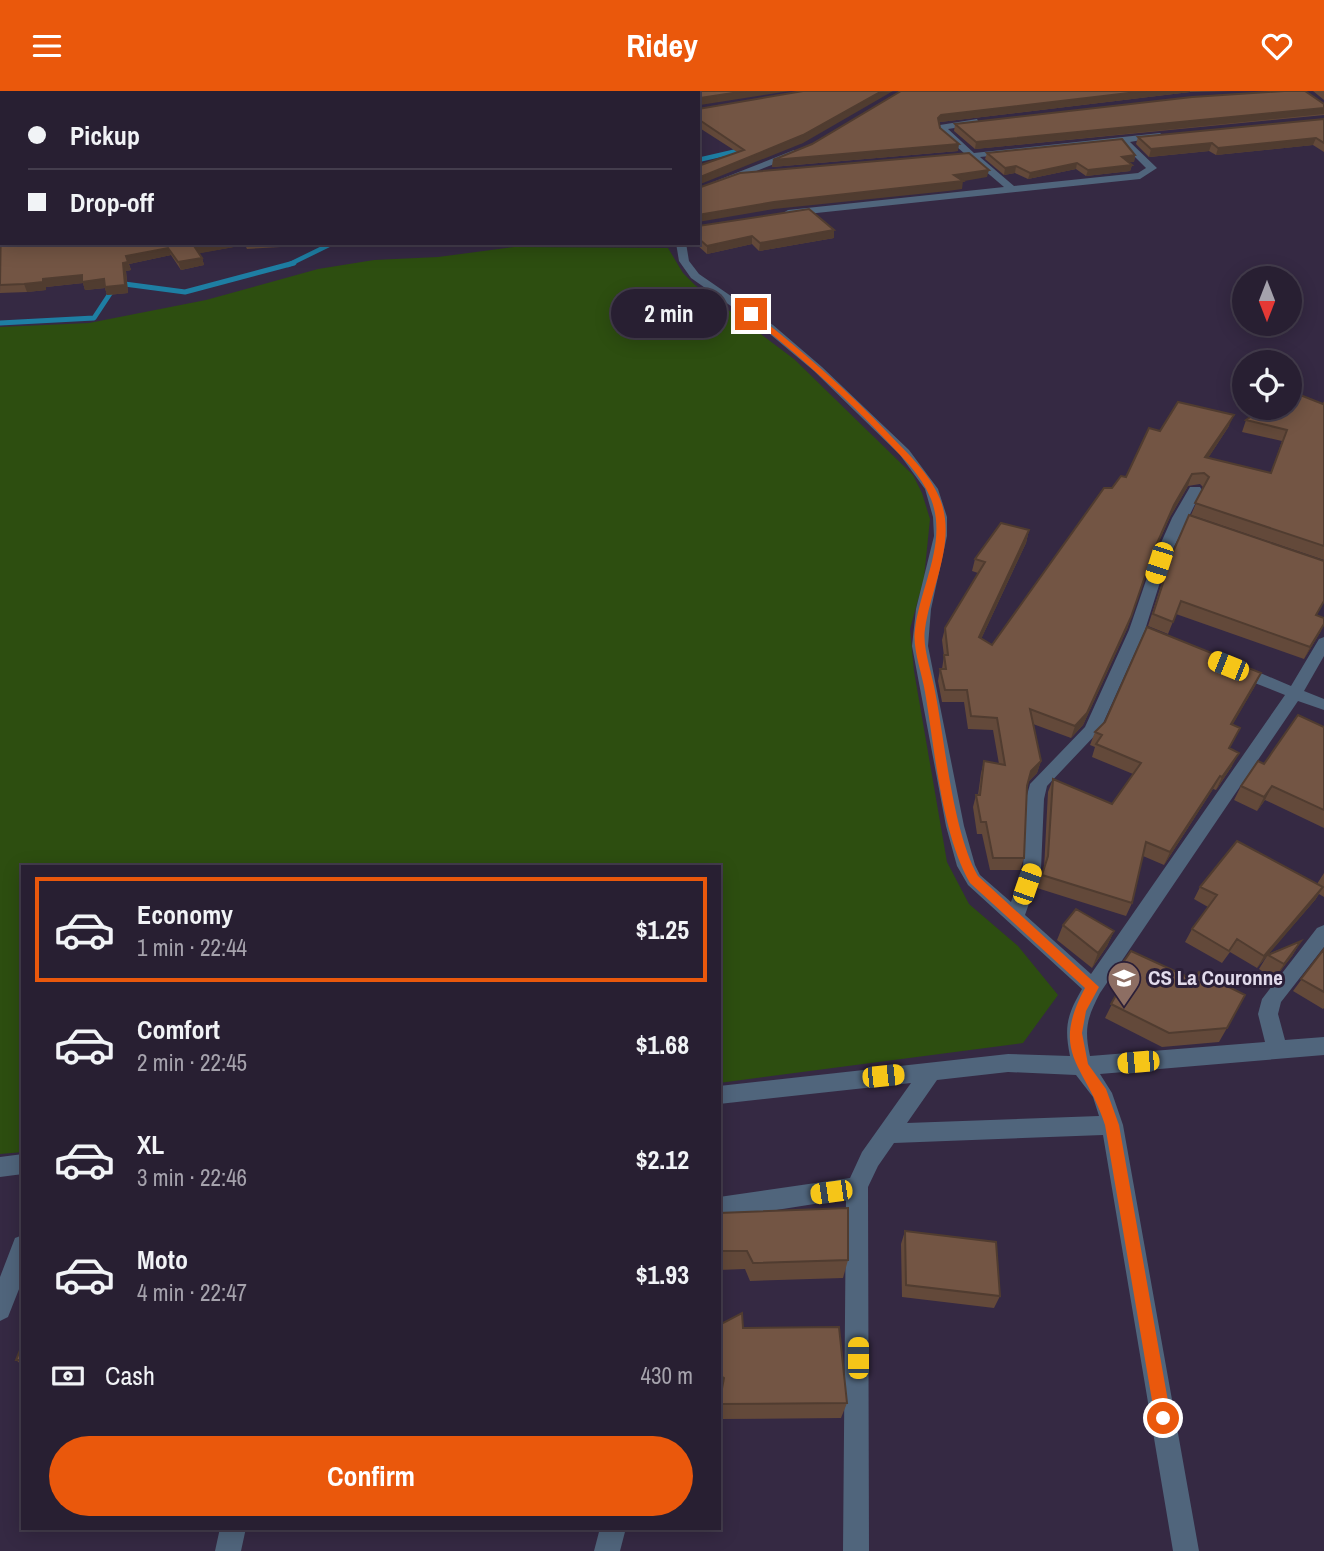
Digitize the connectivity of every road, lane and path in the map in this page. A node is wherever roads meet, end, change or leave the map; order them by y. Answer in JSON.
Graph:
{"nodes":[{"id":1,"x":990,"y":120,"type":"edge"},
{"id":2,"x":1175,"y":135,"type":"edge"},
{"id":3,"x":1122,"y":139,"type":"junction"},
{"id":4,"x":807,"y":147,"type":"edge"},
{"id":5,"x":971,"y":155,"type":"junction"},
{"id":6,"x":931,"y":159,"type":"edge"},
{"id":7,"x":768,"y":173,"type":"edge"},
{"id":8,"x":740,"y":175,"type":"junction"},
{"id":9,"x":1010,"y":188,"type":"junction"},
{"id":10,"x":700,"y":190,"type":"edge"},
{"id":11,"x":774,"y":215,"type":"edge"},
{"id":12,"x":681,"y":245,"type":"edge"},
{"id":13,"x":1195,"y":490,"type":"dead end"},
{"id":14,"x":1324,"y":642,"type":"edge"},
{"id":15,"x":1222,"y":664,"type":"edge"},
{"id":16,"x":1295,"y":692,"type":"junction"},
{"id":17,"x":1324,"y":705,"type":"edge"},
{"id":18,"x":1014,"y":918,"type":"junction"},
{"id":19,"x":1324,"y":933,"type":"edge"},
{"id":20,"x":1093,"y":987,"type":"junction"},
{"id":21,"x":1324,"y":1046,"type":"edge"},
{"id":22,"x":1277,"y":1050,"type":"junction"},
{"id":23,"x":1082,"y":1066,"type":"junction"},
{"id":24,"x":931,"y":1071,"type":"junction"},
{"id":25,"x":721,"y":1095,"type":"edge"},
{"id":26,"x":1112,"y":1125,"type":"junction"},
{"id":27,"x":889,"y":1133,"type":"junction"},
{"id":28,"x":21,"y":1164,"type":"edge"},
{"id":29,"x":0,"y":1167,"type":"edge"},
{"id":30,"x":857,"y":1187,"type":"junction"},
{"id":31,"x":721,"y":1208,"type":"edge"},
{"id":32,"x":21,"y":1250,"type":"edge"},
{"id":33,"x":0,"y":1308,"type":"edge"},
{"id":34,"x":233,"y":1530,"type":"edge"},
{"id":35,"x":612,"y":1530,"type":"edge"},
{"id":36,"x":228,"y":1551,"type":"edge"},
{"id":37,"x":607,"y":1551,"type":"edge"},
{"id":38,"x":856,"y":1551,"type":"edge"},
{"id":39,"x":1186,"y":1551,"type":"edge"}],
"edges":[{"from":1,"to":5,"type":"street"},
{"from":2,"to":3,"type":"street"},
{"from":3,"to":5,"type":"street"},
{"from":3,"to":9,"type":"street"},
{"from":4,"to":8,"type":"street"},
{"from":5,"to":6,"type":"street"},
{"from":5,"to":9,"type":"street"},
{"from":7,"to":8,"type":"street"},
{"from":8,"to":10,"type":"street"},
{"from":9,"to":11,"type":"street"},
{"from":12,"to":18,"type":"street"},
{"from":13,"to":18,"type":"street"},
{"from":14,"to":16,"type":"street"},
{"from":15,"to":16,"type":"street"},
{"from":16,"to":17,"type":"street"},
{"from":16,"to":20,"type":"street"},
{"from":18,"to":20,"type":"street"},
{"from":19,"to":22,"type":"street"},
{"from":20,"to":23,"type":"street"},
{"from":21,"to":22,"type":"street"},
{"from":22,"to":23,"type":"street"},
{"from":23,"to":24,"type":"street"},
{"from":23,"to":26,"type":"street"},
{"from":24,"to":25,"type":"street"},
{"from":24,"to":27,"type":"street"},
{"from":26,"to":27,"type":"street"},
{"from":26,"to":39,"type":"street"},
{"from":27,"to":30,"type":"street"},
{"from":28,"to":29,"type":"street"},
{"from":30,"to":31,"type":"street"},
{"from":30,"to":38,"type":"street"},
{"from":32,"to":33,"type":"street"},
{"from":34,"to":36,"type":"street"},
{"from":35,"to":37,"type":"street"}]}
